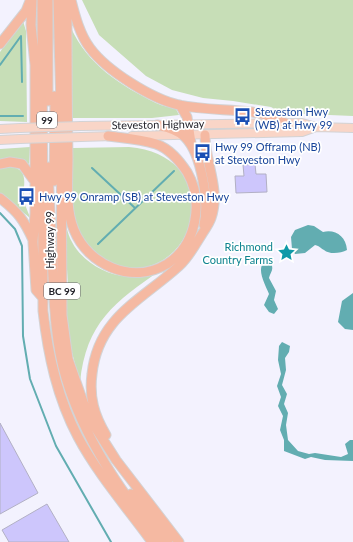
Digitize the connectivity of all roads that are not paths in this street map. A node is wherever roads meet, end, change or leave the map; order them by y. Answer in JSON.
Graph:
{"nodes":[{"id":1,"x":31,"y":0,"type":"edge"},
{"id":2,"x":42,"y":0,"type":"edge"},
{"id":3,"x":48,"y":0,"type":"edge"},
{"id":4,"x":58,"y":0,"type":"edge"},
{"id":5,"x":67,"y":0,"type":"edge"},
{"id":6,"x":71,"y":0,"type":"edge"},
{"id":7,"x":59,"y":23,"type":"junction"},
{"id":8,"x":0,"y":44,"type":"edge"},
{"id":9,"x":180,"y":105,"type":"junction"},
{"id":10,"x":285,"y":123,"type":"junction"},
{"id":11,"x":188,"y":124,"type":"junction"},
{"id":12,"x":157,"y":126,"type":"junction"},
{"id":13,"x":316,"y":127,"type":"junction"},
{"id":14,"x":353,"y":128,"type":"edge"},
{"id":15,"x":0,"y":129,"type":"edge"},
{"id":16,"x":186,"y":135,"type":"junction"},
{"id":17,"x":205,"y":135,"type":"junction"},
{"id":18,"x":108,"y":136,"type":"junction"},
{"id":19,"x":0,"y":140,"type":"edge"},
{"id":20,"x":0,"y":164,"type":"edge"},
{"id":21,"x":34,"y":180,"type":"junction"},
{"id":22,"x":0,"y":198,"type":"edge"},
{"id":23,"x":201,"y":234,"type":"junction"},
{"id":24,"x":52,"y":240,"type":"junction"},
{"id":25,"x":33,"y":242,"type":"junction"},
{"id":26,"x":43,"y":298,"type":"junction"},
{"id":27,"x":116,"y":460,"type":"junction"},
{"id":28,"x":107,"y":466,"type":"junction"},
{"id":29,"x":152,"y":542,"type":"edge"},
{"id":30,"x":162,"y":542,"type":"edge"},
{"id":31,"x":168,"y":542,"type":"edge"},
{"id":32,"x":179,"y":542,"type":"edge"}],
"edges":[{"from":1,"to":8,"type":"highway"},
{"from":1,"to":21,"type":"highway"},
{"from":2,"to":26,"type":"highway","name":"Highway 99","number":"BC 99"},
{"from":3,"to":24,"type":"highway","number":"99"},
{"from":4,"to":7,"type":"highway","name":"Highway 99","number":"BC 99"},
{"from":5,"to":18,"type":"highway"},
{"from":6,"to":9,"type":"highway"},
{"from":7,"to":24,"type":"highway","number":"99"},
{"from":7,"to":27,"type":"highway","name":"Highway 99","number":"BC 99"},
{"from":9,"to":10,"type":"highway"},
{"from":9,"to":11,"type":"highway"},
{"from":10,"to":11,"type":"main road","name":"Steveston Highway"},
{"from":10,"to":13,"type":"main road","name":"Steveston Highway"},
{"from":11,"to":12,"type":"main road","name":"Steveston Highway"},
{"from":11,"to":16,"type":"highway"},
{"from":12,"to":15,"type":"main road","name":"Steveston Highway","bridge":true},
{"from":12,"to":16,"type":"highway"},
{"from":13,"to":14,"type":"main road","name":"Steveston Highway"},
{"from":13,"to":17,"type":"main road","name":"Steveston Highway"},
{"from":16,"to":17,"type":"main road","name":"Steveston Highway"},
{"from":16,"to":18,"type":"main road","name":"Steveston Highway"},
{"from":16,"to":23,"type":"highway"},
{"from":17,"to":23,"type":"highway"},
{"from":18,"to":19,"type":"main road","name":"Steveston Highway","bridge":true},
{"from":20,"to":21,"type":"highway"},
{"from":21,"to":25,"type":"highway"},
{"from":22,"to":25,"type":"highway"},
{"from":23,"to":27,"type":"highway"},
{"from":24,"to":28,"type":"highway","number":"99"},
{"from":25,"to":26,"type":"highway"},
{"from":26,"to":29,"type":"highway","name":"Highway 99","number":"BC 99"},
{"from":27,"to":32,"type":"highway","name":"Highway 99","number":"BC 99"},
{"from":28,"to":30,"type":"highway","number":"99"},
{"from":28,"to":31,"type":"highway","number":"99"}]}
